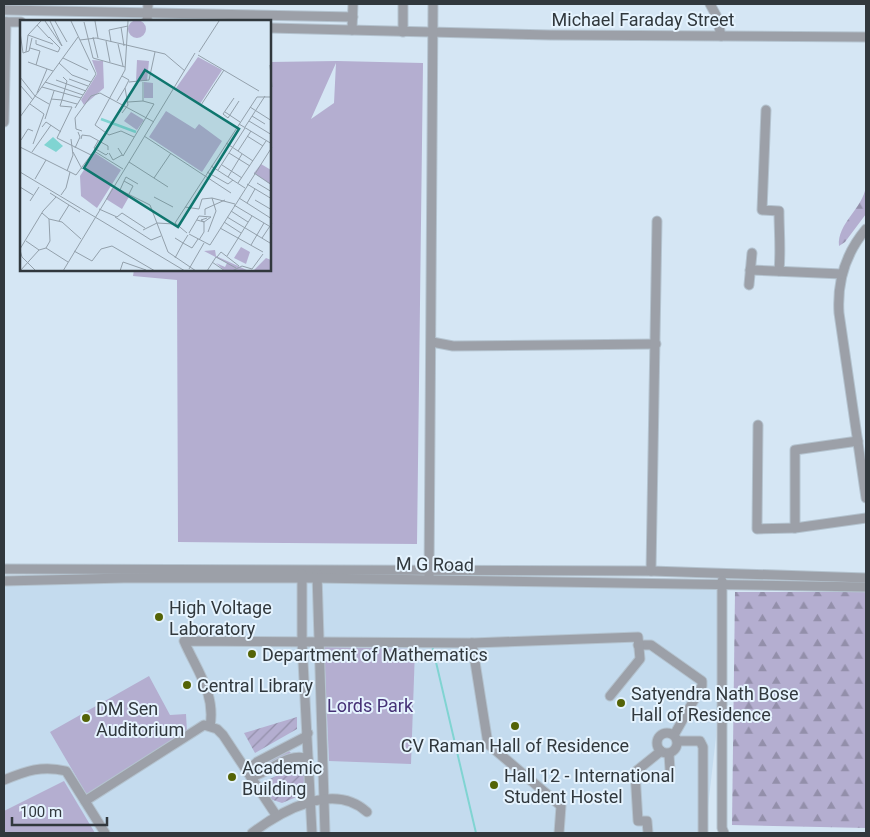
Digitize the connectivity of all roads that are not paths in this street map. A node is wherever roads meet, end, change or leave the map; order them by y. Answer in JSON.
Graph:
{"nodes":[{"id":1,"x":352,"y":4,"type":"edge"},
{"id":2,"x":404,"y":4,"type":"edge"},
{"id":3,"x":434,"y":4,"type":"edge"},
{"id":4,"x":710,"y":4,"type":"edge"},
{"id":5,"x":4,"y":10,"type":"edge"},
{"id":6,"x":147,"y":12,"type":"edge"},
{"id":7,"x":352,"y":17,"type":"junction"},
{"id":8,"x":5,"y":22,"type":"edge"},
{"id":9,"x":20,"y":22,"type":"edge"},
{"id":10,"x":271,"y":28,"type":"edge"},
{"id":11,"x":352,"y":30,"type":"junction"},
{"id":12,"x":403,"y":32,"type":"junction"},
{"id":13,"x":432,"y":32,"type":"junction"},
{"id":14,"x":721,"y":36,"type":"junction"},
{"id":15,"x":866,"y":37,"type":"edge"},
{"id":16,"x":766,"y":110,"type":"dead end"},
{"id":17,"x":4,"y":113,"type":"edge"},
{"id":18,"x":4,"y":122,"type":"edge"},
{"id":19,"x":657,"y":221,"type":"dead end"},
{"id":20,"x":866,"y":229,"type":"edge"},
{"id":21,"x":752,"y":253,"type":"dead end"},
{"id":22,"x":750,"y":270,"type":"junction"},
{"id":23,"x":779,"y":271,"type":"junction"},
{"id":24,"x":842,"y":274,"type":"junction"},
{"id":25,"x":749,"y":286,"type":"dead end"},
{"id":26,"x":432,"y":342,"type":"junction"},
{"id":27,"x":656,"y":344,"type":"junction"},
{"id":28,"x":758,"y":425,"type":"dead end"},
{"id":29,"x":858,"y":441,"type":"junction"},
{"id":30,"x":866,"y":498,"type":"edge"},
{"id":31,"x":866,"y":518,"type":"edge"},
{"id":32,"x":795,"y":528,"type":"junction"},
{"id":33,"x":4,"y":570,"type":"edge"},
{"id":34,"x":651,"y":571,"type":"junction"},
{"id":35,"x":722,"y":573,"type":"junction"},
{"id":36,"x":302,"y":574,"type":"junction"},
{"id":37,"x":317,"y":574,"type":"junction"},
{"id":38,"x":429,"y":576,"type":"junction"},
{"id":39,"x":866,"y":578,"type":"edge"},
{"id":40,"x":4,"y":580,"type":"edge"},
{"id":41,"x":722,"y":586,"type":"junction"},
{"id":42,"x":866,"y":587,"type":"edge"},
{"id":43,"x":302,"y":642,"type":"junction"},
{"id":44,"x":318,"y":642,"type":"junction"},
{"id":45,"x":472,"y":643,"type":"junction"},
{"id":46,"x":638,"y":645,"type":"junction"},
{"id":47,"x":610,"y":696,"type":"dead end"},
{"id":48,"x":210,"y":726,"type":"junction"},
{"id":49,"x":308,"y":733,"type":"junction"},
{"id":50,"x":676,"y":738,"type":"junction"},
{"id":51,"x":322,"y":743,"type":"junction"},
{"id":52,"x":308,"y":744,"type":"junction"},
{"id":53,"x":291,"y":746,"type":"junction"},
{"id":54,"x":665,"y":753,"type":"junction"},
{"id":55,"x":293,"y":756,"type":"junction"},
{"id":56,"x":323,"y":757,"type":"junction"},
{"id":57,"x":308,"y":759,"type":"junction"},
{"id":58,"x":670,"y":770,"type":"dead end"},
{"id":59,"x":249,"y":774,"type":"junction"},
{"id":60,"x":4,"y":780,"type":"edge"},
{"id":61,"x":325,"y":799,"type":"junction"},
{"id":62,"x":85,"y":801,"type":"junction"},
{"id":63,"x":312,"y":803,"type":"junction"},
{"id":64,"x":367,"y":812,"type":"dead end"},
{"id":65,"x":276,"y":815,"type":"junction"},
{"id":66,"x":312,"y":829,"type":"edge"},
{"id":67,"x":105,"y":833,"type":"edge"},
{"id":68,"x":252,"y":833,"type":"edge"},
{"id":69,"x":318,"y":833,"type":"edge"},
{"id":70,"x":326,"y":833,"type":"edge"},
{"id":71,"x":562,"y":833,"type":"edge"},
{"id":72,"x":648,"y":833,"type":"edge"},
{"id":73,"x":703,"y":833,"type":"edge"},
{"id":74,"x":724,"y":833,"type":"edge"}],
"edges":[{"from":1,"to":7,"type":"street"},
{"from":2,"to":12,"type":"street"},
{"from":3,"to":13,"type":"street"},
{"from":4,"to":14,"type":"street"},
{"from":5,"to":6,"type":"street"},
{"from":6,"to":7,"type":"street"},
{"from":7,"to":11,"type":"street"},
{"from":8,"to":9,"type":"street"},
{"from":8,"to":17,"type":"street"},
{"from":10,"to":11,"type":"street","name":"Michael Faraday Street"},
{"from":11,"to":12,"type":"street","name":"Michael Faraday Street"},
{"from":12,"to":13,"type":"street","name":"Michael Faraday Street"},
{"from":13,"to":14,"type":"street","name":"Michael Faraday Street"},
{"from":13,"to":26,"type":"street"},
{"from":14,"to":15,"type":"street","name":"Michael Faraday Street"},
{"from":16,"to":23,"type":"street"},
{"from":17,"to":18,"type":"street"},
{"from":19,"to":27,"type":"street"},
{"from":20,"to":24,"type":"street"},
{"from":21,"to":22,"type":"street"},
{"from":22,"to":23,"type":"street"},
{"from":22,"to":25,"type":"street"},
{"from":23,"to":24,"type":"street"},
{"from":24,"to":29,"type":"street"},
{"from":26,"to":27,"type":"street"},
{"from":26,"to":38,"type":"street"},
{"from":27,"to":34,"type":"street"},
{"from":28,"to":32,"type":"street"},
{"from":29,"to":30,"type":"street"},
{"from":29,"to":32,"type":"street"},
{"from":31,"to":32,"type":"street"},
{"from":33,"to":36,"type":"street"},
{"from":34,"to":35,"type":"street"},
{"from":34,"to":38,"type":"street"},
{"from":35,"to":39,"type":"street"},
{"from":35,"to":41,"type":"street"},
{"from":36,"to":37,"type":"street","name":"M G Road"},
{"from":36,"to":40,"type":"street","name":"M G Road"},
{"from":36,"to":43,"type":"street"},
{"from":37,"to":38,"type":"street","name":"M G Road"},
{"from":37,"to":44,"type":"street"},
{"from":38,"to":41,"type":"street","name":"M G Road"},
{"from":41,"to":42,"type":"street","name":"M G Road"},
{"from":41,"to":74,"type":"street"},
{"from":43,"to":44,"type":"street"},
{"from":43,"to":48,"type":"street"},
{"from":43,"to":49,"type":"street"},
{"from":44,"to":45,"type":"street"},
{"from":44,"to":51,"type":"street"},
{"from":45,"to":46,"type":"street"},
{"from":45,"to":71,"type":"street"},
{"from":46,"to":47,"type":"street"},
{"from":46,"to":50,"type":"street"},
{"from":48,"to":59,"type":"street"},
{"from":48,"to":62,"type":"street"},
{"from":49,"to":52,"type":"street"},
{"from":49,"to":53,"type":"street"},
{"from":50,"to":54,"type":"street"},
{"from":50,"to":54,"type":"street"},
{"from":50,"to":73,"type":"street"},
{"from":51,"to":52,"type":"street"},
{"from":51,"to":56,"type":"street"},
{"from":52,"to":56,"type":"street"},
{"from":52,"to":57,"type":"street"},
{"from":53,"to":55,"type":"street"},
{"from":53,"to":59,"type":"street"},
{"from":54,"to":58,"type":"street"},
{"from":54,"to":72,"type":"street"},
{"from":55,"to":57,"type":"street"},
{"from":55,"to":59,"type":"street"},
{"from":56,"to":61,"type":"street"},
{"from":57,"to":63,"type":"street"},
{"from":59,"to":65,"type":"street"},
{"from":60,"to":62,"type":"street"},
{"from":61,"to":63,"type":"street"},
{"from":61,"to":64,"type":"street"},
{"from":61,"to":70,"type":"street"},
{"from":62,"to":67,"type":"street"},
{"from":63,"to":65,"type":"street"},
{"from":63,"to":66,"type":"street"},
{"from":65,"to":68,"type":"street"},
{"from":66,"to":69,"type":"street"}]}
